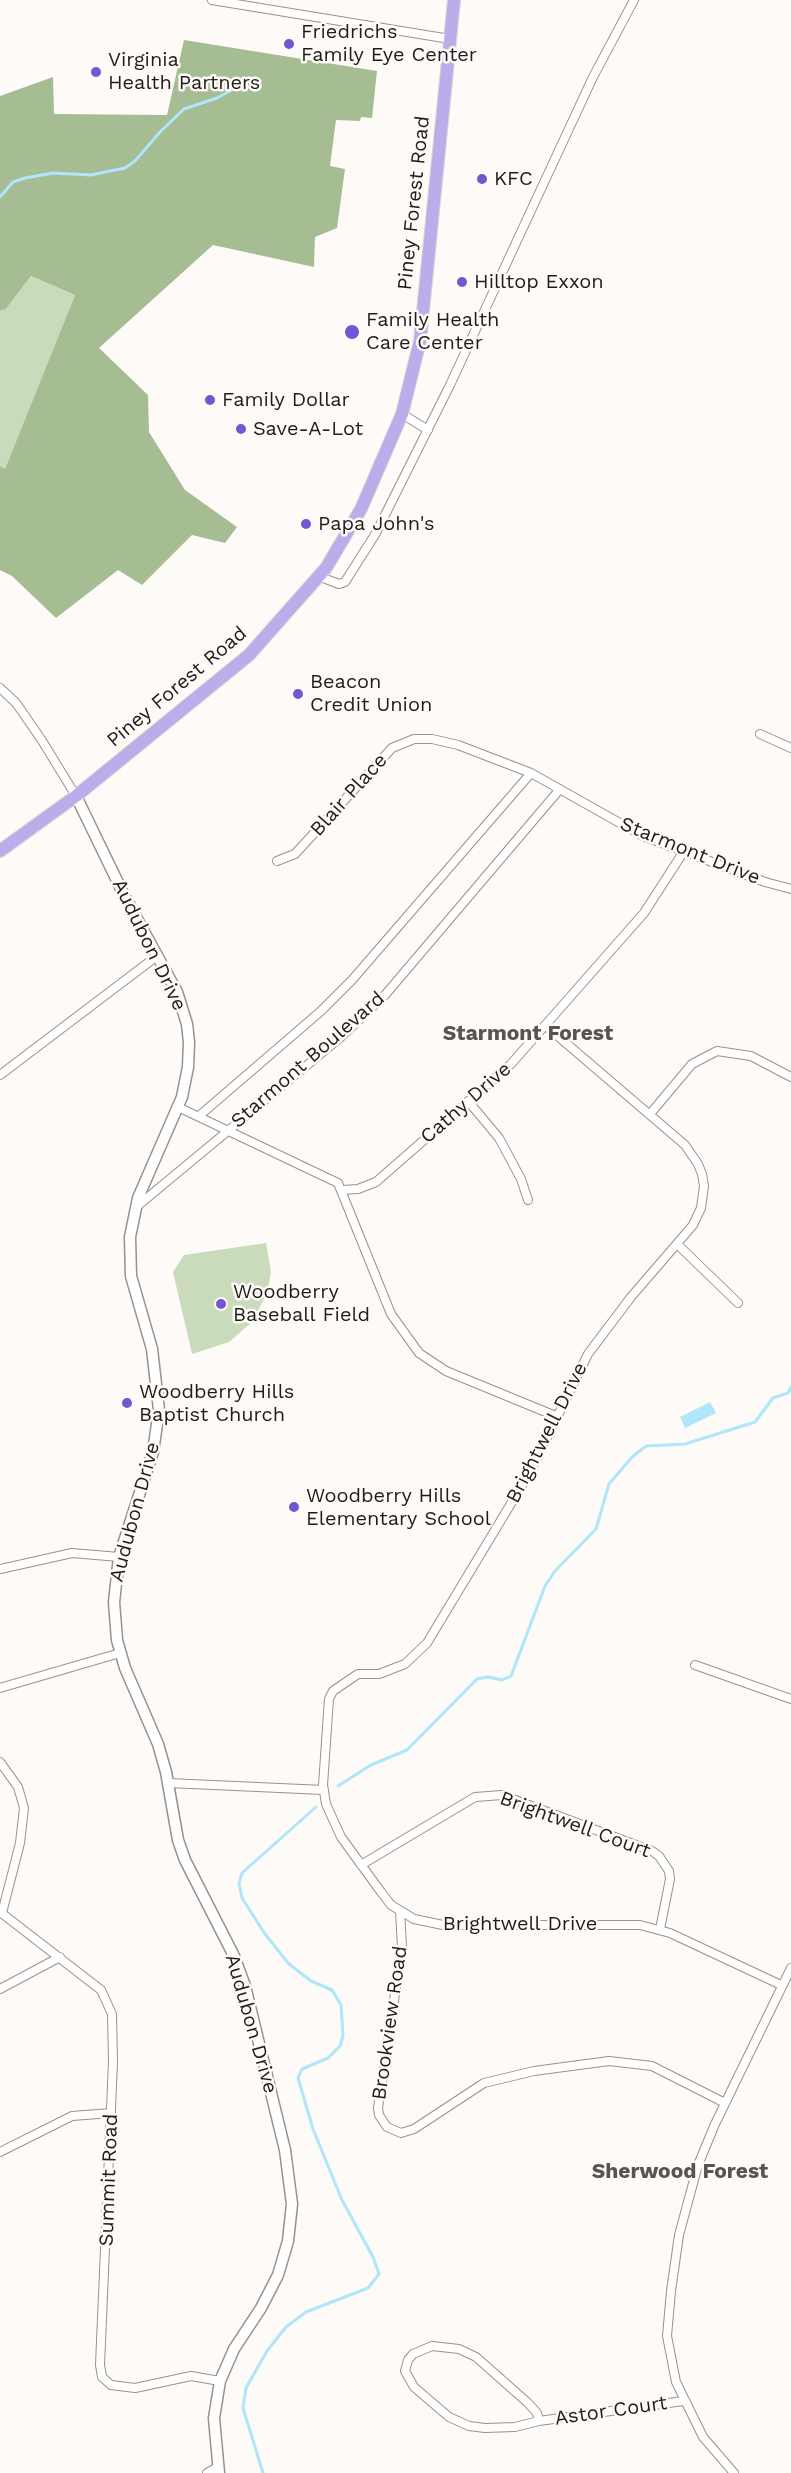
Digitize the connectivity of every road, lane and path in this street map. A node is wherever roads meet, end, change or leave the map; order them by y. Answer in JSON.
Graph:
{"nodes":[{"id":1,"x":212,"y":0,"type":"edge"},
{"id":2,"x":454,"y":0,"type":"edge"},
{"id":3,"x":634,"y":0,"type":"edge"},
{"id":4,"x":450,"y":39,"type":"junction"},
{"id":5,"x":402,"y":414,"type":"junction"},
{"id":6,"x":428,"y":430,"type":"junction"},
{"id":7,"x":318,"y":576,"type":"junction"},
{"id":8,"x":0,"y":688,"type":"edge"},
{"id":9,"x":760,"y":734,"type":"dead end"},
{"id":10,"x":791,"y":748,"type":"edge"},
{"id":11,"x":531,"y":773,"type":"junction"},
{"id":12,"x":560,"y":789,"type":"junction"},
{"id":13,"x":76,"y":796,"type":"junction"},
{"id":14,"x":0,"y":851,"type":"edge"},
{"id":15,"x":684,"y":851,"type":"junction"},
{"id":16,"x":277,"y":861,"type":"dead end"},
{"id":17,"x":791,"y":889,"type":"edge"},
{"id":18,"x":157,"y":956,"type":"junction"},
{"id":19,"x":546,"y":1026,"type":"junction"},
{"id":20,"x":0,"y":1075,"type":"edge"},
{"id":21,"x":791,"y":1077,"type":"edge"},
{"id":22,"x":468,"y":1101,"type":"junction"},
{"id":23,"x":178,"y":1107,"type":"junction"},
{"id":24,"x":650,"y":1114,"type":"junction"},
{"id":25,"x":199,"y":1116,"type":"junction"},
{"id":26,"x":227,"y":1129,"type":"junction"},
{"id":27,"x":343,"y":1190,"type":"junction"},
{"id":28,"x":528,"y":1200,"type":"dead end"},
{"id":29,"x":135,"y":1208,"type":"junction"},
{"id":30,"x":677,"y":1244,"type":"junction"},
{"id":31,"x":738,"y":1303,"type":"dead end"},
{"id":32,"x":558,"y":1418,"type":"junction"},
{"id":33,"x":119,"y":1557,"type":"junction"},
{"id":34,"x":0,"y":1569,"type":"edge"},
{"id":35,"x":120,"y":1653,"type":"junction"},
{"id":36,"x":695,"y":1665,"type":"dead end"},
{"id":37,"x":0,"y":1688,"type":"edge"},
{"id":38,"x":791,"y":1700,"type":"edge"},
{"id":39,"x":0,"y":1762,"type":"edge"},
{"id":40,"x":168,"y":1783,"type":"junction"},
{"id":41,"x":324,"y":1790,"type":"junction"},
{"id":42,"x":361,"y":1865,"type":"junction"},
{"id":43,"x":400,"y":1911,"type":"junction"},
{"id":44,"x":1,"y":1912,"type":"edge"},
{"id":45,"x":660,"y":1929,"type":"junction"},
{"id":46,"x":60,"y":1957,"type":"junction"},
{"id":47,"x":791,"y":1968,"type":"edge"},
{"id":48,"x":781,"y":1985,"type":"junction"},
{"id":49,"x":0,"y":1989,"type":"edge"},
{"id":50,"x":725,"y":2103,"type":"junction"},
{"id":51,"x":111,"y":2113,"type":"junction"},
{"id":52,"x":0,"y":2152,"type":"edge"},
{"id":53,"x":220,"y":2381,"type":"junction"},
{"id":54,"x":683,"y":2401,"type":"junction"},
{"id":55,"x":538,"y":2421,"type":"junction"},
{"id":56,"x":218,"y":2470,"type":"edge"},
{"id":57,"x":207,"y":2473,"type":"edge"},
{"id":58,"x":734,"y":2473,"type":"edge"}],
"edges":[{"from":1,"to":4,"type":"street"},
{"from":2,"to":4,"type":"main road","name":"Piney Forest Road"},
{"from":3,"to":6,"type":"street"},
{"from":4,"to":5,"type":"main road","name":"Piney Forest Road"},
{"from":5,"to":6,"type":"street"},
{"from":5,"to":7,"type":"main road","name":"Piney Forest Road"},
{"from":6,"to":7,"type":"street"},
{"from":7,"to":13,"type":"main road","name":"Piney Forest Road"},
{"from":8,"to":13,"type":"street"},
{"from":9,"to":10,"type":"street"},
{"from":11,"to":12,"type":"street","name":"Blair Place"},
{"from":11,"to":16,"type":"street","name":"Blair Place"},
{"from":11,"to":25,"type":"street","name":"Starmont Boulevard"},
{"from":12,"to":15,"type":"street","name":"Starmont Drive"},
{"from":12,"to":26,"type":"street","name":"Starmont Boulevard"},
{"from":13,"to":14,"type":"main road","name":"Piney Forest Road"},
{"from":13,"to":18,"type":"street","name":"Audubon Drive"},
{"from":15,"to":17,"type":"street","name":"Starmont Drive"},
{"from":15,"to":19,"type":"street","name":"Cathy Drive"},
{"from":18,"to":20,"type":"street"},
{"from":18,"to":23,"type":"street","name":"Audubon Drive"},
{"from":19,"to":22,"type":"street","name":"Cathy Drive"},
{"from":19,"to":24,"type":"street","name":"Brightwell Drive"},
{"from":21,"to":24,"type":"street"},
{"from":22,"to":27,"type":"street","name":"Cathy Drive"},
{"from":22,"to":28,"type":"street"},
{"from":23,"to":25,"type":"street"},
{"from":23,"to":29,"type":"street","name":"Audubon Drive"},
{"from":24,"to":30,"type":"street","name":"Brightwell Drive"},
{"from":25,"to":26,"type":"street"},
{"from":26,"to":27,"type":"street"},
{"from":26,"to":29,"type":"street","name":"Starmont Boulevard"},
{"from":27,"to":32,"type":"street"},
{"from":29,"to":33,"type":"street","name":"Audubon Drive"},
{"from":30,"to":31,"type":"street"},
{"from":30,"to":32,"type":"street","name":"Brightwell Drive"},
{"from":32,"to":41,"type":"street","name":"Brightwell Drive"},
{"from":33,"to":34,"type":"street"},
{"from":33,"to":35,"type":"street","name":"Audubon Drive"},
{"from":35,"to":37,"type":"street"},
{"from":35,"to":40,"type":"street","name":"Audubon Drive"},
{"from":36,"to":38,"type":"street"},
{"from":39,"to":44,"type":"street"},
{"from":40,"to":41,"type":"street"},
{"from":40,"to":53,"type":"street","name":"Audubon Drive"},
{"from":41,"to":42,"type":"street","name":"Brightwell Drive"},
{"from":42,"to":43,"type":"street","name":"Brightwell Drive"},
{"from":42,"to":45,"type":"street","name":"Brightwell Court"},
{"from":43,"to":45,"type":"street","name":"Brightwell Drive"},
{"from":43,"to":50,"type":"street","name":"Brookview Road"},
{"from":44,"to":46,"type":"street","name":"Summit Road"},
{"from":45,"to":48,"type":"street","name":"Brightwell Drive"},
{"from":46,"to":49,"type":"street"},
{"from":46,"to":51,"type":"street","name":"Summit Road"},
{"from":47,"to":48,"type":"street"},
{"from":48,"to":50,"type":"street"},
{"from":50,"to":54,"type":"street"},
{"from":51,"to":52,"type":"street"},
{"from":51,"to":53,"type":"street","name":"Summit Road"},
{"from":53,"to":56,"type":"street","name":"Audubon Drive"},
{"from":54,"to":55,"type":"street","name":"Astor Court"},
{"from":54,"to":58,"type":"street"},
{"from":55,"to":55,"type":"street","name":"Astor Court"},
{"from":56,"to":57,"type":"street"}]}
